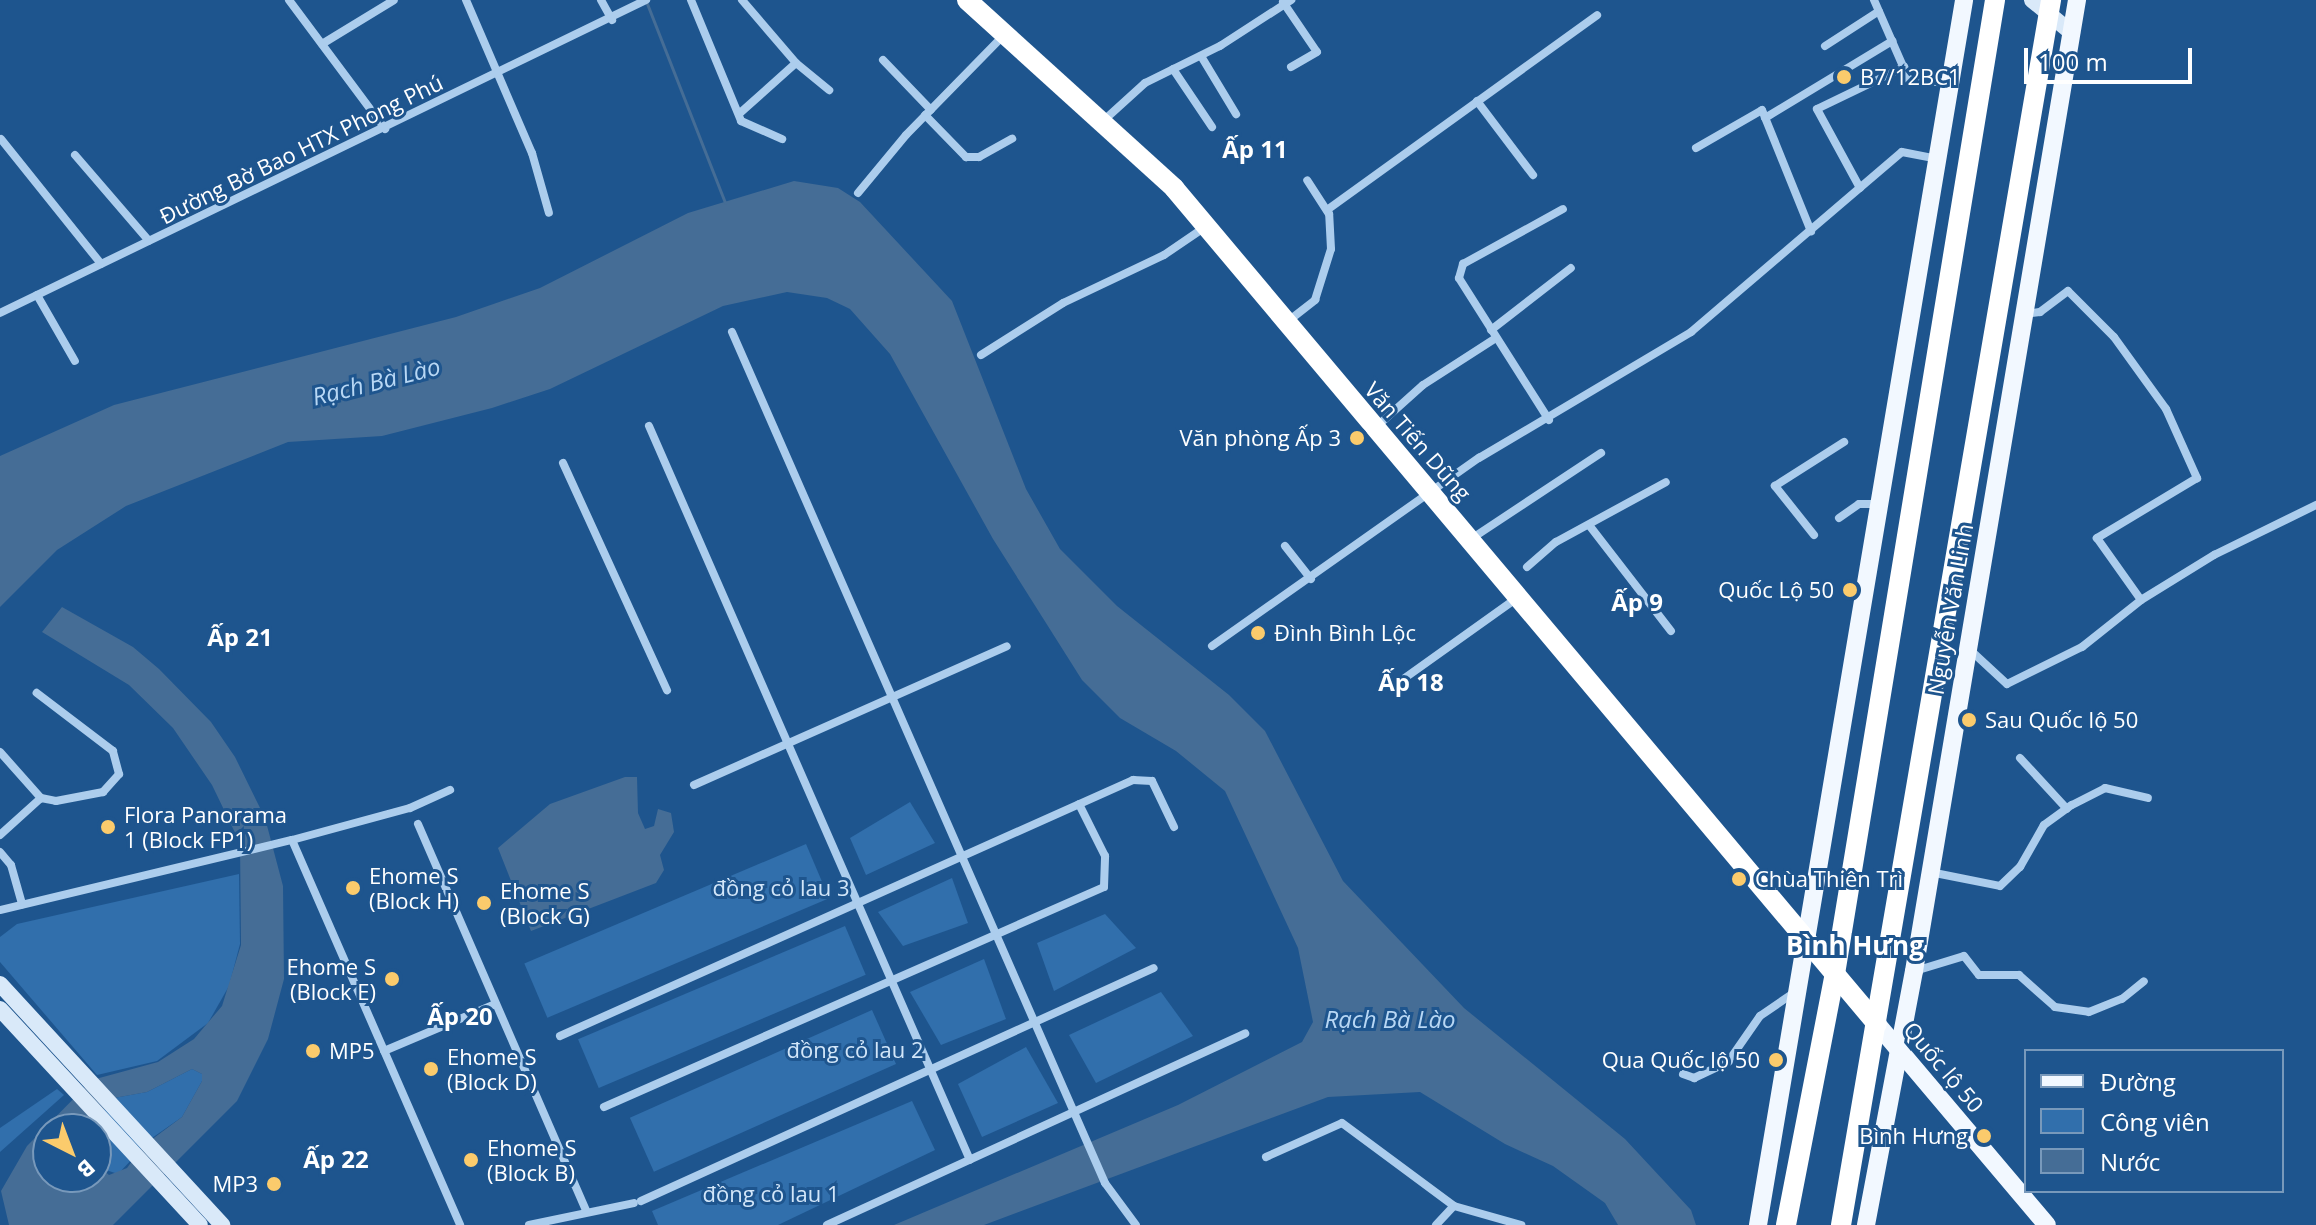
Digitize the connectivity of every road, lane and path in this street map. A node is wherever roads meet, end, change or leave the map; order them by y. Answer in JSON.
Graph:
{"nodes":[{"id":1,"x":394,"y":0,"type":"edge"},
{"id":2,"x":466,"y":0,"type":"edge"},
{"id":3,"x":601,"y":0,"type":"edge"},
{"id":4,"x":646,"y":0,"type":"edge"},
{"id":5,"x":691,"y":0,"type":"edge"},
{"id":6,"x":742,"y":0,"type":"edge"},
{"id":7,"x":967,"y":0,"type":"edge"},
{"id":8,"x":1874,"y":0,"type":"edge"},
{"id":9,"x":1995,"y":0,"type":"edge"},
{"id":10,"x":2032,"y":0,"type":"edge"},
{"id":11,"x":2077,"y":0,"type":"edge"},
{"id":12,"x":291,"y":1,"type":"edge"},
{"id":13,"x":1285,"y":1,"type":"edge"},
{"id":14,"x":1961,"y":6,"type":"edge"},
{"id":15,"x":2049,"y":7,"type":"edge"},
{"id":16,"x":1879,"y":11,"type":"junction"},
{"id":17,"x":1597,"y":15,"type":"dead end"},
{"id":18,"x":615,"y":18,"type":"junction"},
{"id":19,"x":2072,"y":33,"type":"junction"},
{"id":20,"x":1005,"y":35,"type":"junction"},
{"id":21,"x":1892,"y":41,"type":"junction"},
{"id":22,"x":322,"y":44,"type":"junction"},
{"id":23,"x":1825,"y":46,"type":"dead end"},
{"id":24,"x":1201,"y":56,"type":"junction"},
{"id":25,"x":883,"y":60,"type":"dead end"},
{"id":26,"x":796,"y":63,"type":"junction"},
{"id":27,"x":1291,"y":67,"type":"dead end"},
{"id":28,"x":1904,"y":67,"type":"junction"},
{"id":29,"x":1173,"y":69,"type":"junction"},
{"id":30,"x":497,"y":75,"type":"junction"},
{"id":31,"x":1950,"y":84,"type":"junction"},
{"id":32,"x":829,"y":90,"type":"dead end"},
{"id":33,"x":1477,"y":101,"type":"junction"},
{"id":34,"x":928,"y":112,"type":"junction"},
{"id":35,"x":740,"y":113,"type":"junction"},
{"id":36,"x":1236,"y":114,"type":"dead end"},
{"id":37,"x":1765,"y":118,"type":"junction"},
{"id":38,"x":1102,"y":123,"type":"junction"},
{"id":39,"x":1212,"y":127,"type":"dead end"},
{"id":40,"x":385,"y":129,"type":"junction"},
{"id":41,"x":1,"y":139,"type":"edge"},
{"id":42,"x":782,"y":139,"type":"dead end"},
{"id":43,"x":1012,"y":139,"type":"dead end"},
{"id":44,"x":1696,"y":148,"type":"dead end"},
{"id":45,"x":75,"y":155,"type":"dead end"},
{"id":46,"x":1938,"y":159,"type":"junction"},
{"id":47,"x":1533,"y":175,"type":"dead end"},
{"id":48,"x":1307,"y":180,"type":"dead end"},
{"id":49,"x":1860,"y":188,"type":"junction"},
{"id":50,"x":858,"y":193,"type":"dead end"},
{"id":51,"x":1563,"y":209,"type":"dead end"},
{"id":52,"x":1327,"y":210,"type":"junction"},
{"id":53,"x":549,"y":213,"type":"dead end"},
{"id":54,"x":1206,"y":226,"type":"junction"},
{"id":55,"x":1811,"y":231,"type":"junction"},
{"id":56,"x":149,"y":241,"type":"junction"},
{"id":57,"x":101,"y":264,"type":"junction"},
{"id":58,"x":1571,"y":268,"type":"dead end"},
{"id":59,"x":37,"y":295,"type":"junction"},
{"id":60,"x":0,"y":313,"type":"edge"},
{"id":61,"x":2024,"y":314,"type":"junction"},
{"id":62,"x":1286,"y":323,"type":"junction"},
{"id":63,"x":732,"y":332,"type":"dead end"},
{"id":64,"x":1493,"y":334,"type":"junction"},
{"id":65,"x":981,"y":355,"type":"dead end"},
{"id":66,"x":75,"y":361,"type":"dead end"},
{"id":67,"x":1549,"y":420,"type":"junction"},
{"id":68,"x":649,"y":426,"type":"dead end"},
{"id":69,"x":1375,"y":428,"type":"junction"},
{"id":70,"x":1844,"y":442,"type":"dead end"},
{"id":71,"x":1601,"y":453,"type":"dead end"},
{"id":72,"x":563,"y":463,"type":"dead end"},
{"id":73,"x":1666,"y":482,"type":"dead end"},
{"id":74,"x":1428,"y":492,"type":"junction"},
{"id":75,"x":1880,"y":504,"type":"junction"},
{"id":76,"x":2316,"y":505,"type":"edge"},
{"id":77,"x":1839,"y":518,"type":"dead end"},
{"id":78,"x":1589,"y":525,"type":"junction"},
{"id":79,"x":1814,"y":535,"type":"dead end"},
{"id":80,"x":1470,"y":539,"type":"junction"},
{"id":81,"x":1285,"y":546,"type":"dead end"},
{"id":82,"x":1527,"y":567,"type":"dead end"},
{"id":83,"x":1311,"y":579,"type":"junction"},
{"id":84,"x":1518,"y":597,"type":"junction"},
{"id":85,"x":2141,"y":600,"type":"junction"},
{"id":86,"x":1671,"y":631,"type":"dead end"},
{"id":87,"x":1007,"y":646,"type":"dead end"},
{"id":88,"x":1212,"y":646,"type":"dead end"},
{"id":89,"x":1967,"y":648,"type":"junction"},
{"id":90,"x":1402,"y":680,"type":"dead end"},
{"id":91,"x":667,"y":690,"type":"dead end"},
{"id":92,"x":37,"y":693,"type":"dead end"},
{"id":93,"x":892,"y":694,"type":"junction"},
{"id":94,"x":787,"y":742,"type":"junction"},
{"id":95,"x":0,"y":752,"type":"edge"},
{"id":96,"x":2020,"y":758,"type":"dead end"},
{"id":97,"x":694,"y":785,"type":"dead end"},
{"id":98,"x":450,"y":790,"type":"dead end"},
{"id":99,"x":41,"y":798,"type":"junction"},
{"id":100,"x":2148,"y":798,"type":"dead end"},
{"id":101,"x":1079,"y":804,"type":"junction"},
{"id":102,"x":2067,"y":809,"type":"junction"},
{"id":103,"x":418,"y":824,"type":"dead end"},
{"id":104,"x":1174,"y":827,"type":"dead end"},
{"id":105,"x":0,"y":835,"type":"edge"},
{"id":106,"x":292,"y":840,"type":"junction"},
{"id":107,"x":0,"y":852,"type":"edge"},
{"id":108,"x":965,"y":856,"type":"junction"},
{"id":109,"x":1929,"y":872,"type":"junction"},
{"id":110,"x":858,"y":903,"type":"junction"},
{"id":111,"x":22,"y":904,"type":"junction"},
{"id":112,"x":0,"y":910,"type":"edge"},
{"id":113,"x":995,"y":935,"type":"junction"},
{"id":114,"x":1806,"y":939,"type":"junction"},
{"id":115,"x":1154,"y":968,"type":"dead end"},
{"id":116,"x":1914,"y":971,"type":"junction"},
{"id":117,"x":1835,"y":974,"type":"junction"},
{"id":118,"x":2144,"y":981,"type":"dead end"},
{"id":119,"x":893,"y":983,"type":"junction"},
{"id":120,"x":0,"y":984,"type":"edge"},
{"id":121,"x":1799,"y":990,"type":"junction"},
{"id":122,"x":495,"y":1004,"type":"junction"},
{"id":123,"x":0,"y":1009,"type":"edge"},
{"id":124,"x":1034,"y":1021,"type":"junction"},
{"id":125,"x":1877,"y":1024,"type":"junction"},
{"id":126,"x":1245,"y":1034,"type":"dead end"},
{"id":127,"x":560,"y":1036,"type":"dead end"},
{"id":128,"x":384,"y":1051,"type":"junction"},
{"id":129,"x":1900,"y":1052,"type":"junction"},
{"id":130,"x":931,"y":1070,"type":"junction"},
{"id":131,"x":1683,"y":1074,"type":"dead end"},
{"id":132,"x":77,"y":1081,"type":"junction"},
{"id":133,"x":604,"y":1107,"type":"dead end"},
{"id":134,"x":1075,"y":1111,"type":"junction"},
{"id":135,"x":141,"y":1146,"type":"junction"},
{"id":136,"x":1266,"y":1157,"type":"dead end"},
{"id":137,"x":970,"y":1160,"type":"junction"},
{"id":138,"x":190,"y":1188,"type":"junction"},
{"id":139,"x":177,"y":1199,"type":"junction"},
{"id":140,"x":1454,"y":1206,"type":"junction"},
{"id":141,"x":587,"y":1212,"type":"junction"},
{"id":142,"x":200,"y":1225,"type":"edge"},
{"id":143,"x":222,"y":1225,"type":"edge"},
{"id":144,"x":460,"y":1225,"type":"edge"},
{"id":145,"x":529,"y":1225,"type":"edge"},
{"id":146,"x":827,"y":1225,"type":"edge"},
{"id":147,"x":1136,"y":1225,"type":"edge"},
{"id":148,"x":1436,"y":1225,"type":"edge"},
{"id":149,"x":1521,"y":1225,"type":"edge"},
{"id":150,"x":1758,"y":1225,"type":"edge"},
{"id":151,"x":1786,"y":1225,"type":"edge"},
{"id":152,"x":1841,"y":1225,"type":"edge"},
{"id":153,"x":1866,"y":1225,"type":"edge"},
{"id":154,"x":2047,"y":1225,"type":"edge"}],
"edges":[{"from":1,"to":22,"type":"street"},
{"from":2,"to":30,"type":"street"},
{"from":3,"to":18,"type":"street"},
{"from":4,"to":18,"type":"street","name":"Đường Bờ Bao HTX Phong Phú"},
{"from":5,"to":35,"type":"street"},
{"from":6,"to":26,"type":"street"},
{"from":7,"to":20,"type":"highway","name":"Văn Tiến Dũng"},
{"from":8,"to":16,"type":"street"},
{"from":9,"to":117,"type":"highway"},
{"from":10,"to":15,"type":"street"},
{"from":11,"to":19,"type":"main road","name":"Nguyễn Văn Linh"},
{"from":12,"to":22,"type":"street"},
{"from":13,"to":24,"type":"street"},
{"from":13,"to":27,"type":"street"},
{"from":14,"to":31,"type":"main road"},
{"from":15,"to":19,"type":"street"},
{"from":15,"to":125,"type":"highway","name":"Nguyễn Văn Linh"},
{"from":16,"to":21,"type":"street"},
{"from":16,"to":23,"type":"street"},
{"from":17,"to":33,"type":"street"},
{"from":18,"to":30,"type":"street","name":"Đường Bờ Bao HTX Phong Phú"},
{"from":19,"to":61,"type":"main road","name":"Nguyễn Văn Linh"},
{"from":20,"to":34,"type":"street"},
{"from":20,"to":38,"type":"highway","name":"Văn Tiến Dũng"},
{"from":21,"to":28,"type":"street"},
{"from":21,"to":37,"type":"street"},
{"from":22,"to":40,"type":"street"},
{"from":24,"to":29,"type":"street"},
{"from":24,"to":36,"type":"street"},
{"from":25,"to":34,"type":"street"},
{"from":26,"to":32,"type":"street"},
{"from":26,"to":35,"type":"street"},
{"from":28,"to":31,"type":"street"},
{"from":28,"to":49,"type":"street"},
{"from":29,"to":38,"type":"street"},
{"from":29,"to":39,"type":"street"},
{"from":30,"to":40,"type":"street","name":"Đường Bờ Bao HTX Phong Phú"},
{"from":30,"to":53,"type":"street"},
{"from":31,"to":46,"type":"main road"},
{"from":33,"to":47,"type":"street"},
{"from":33,"to":52,"type":"street"},
{"from":34,"to":43,"type":"street"},
{"from":34,"to":50,"type":"street"},
{"from":35,"to":42,"type":"street"},
{"from":37,"to":44,"type":"street"},
{"from":37,"to":55,"type":"street"},
{"from":38,"to":54,"type":"highway","name":"Văn Tiến Dũng"},
{"from":40,"to":56,"type":"street","name":"Đường Bờ Bao HTX Phong Phú"},
{"from":41,"to":57,"type":"street"},
{"from":45,"to":56,"type":"street"},
{"from":46,"to":49,"type":"street"},
{"from":46,"to":75,"type":"main road"},
{"from":48,"to":52,"type":"street"},
{"from":49,"to":55,"type":"street"},
{"from":51,"to":64,"type":"street"},
{"from":52,"to":62,"type":"street"},
{"from":54,"to":62,"type":"highway","name":"Văn Tiến Dũng"},
{"from":54,"to":65,"type":"street"},
{"from":55,"to":67,"type":"street"},
{"from":56,"to":57,"type":"street","name":"Đường Bờ Bao HTX Phong Phú"},
{"from":57,"to":59,"type":"street","name":"Đường Bờ Bao HTX Phong Phú"},
{"from":58,"to":64,"type":"street"},
{"from":59,"to":60,"type":"street","name":"Đường Bờ Bao HTX Phong Phú"},
{"from":59,"to":66,"type":"street"},
{"from":61,"to":85,"type":"street"},
{"from":61,"to":89,"type":"main road","name":"Nguyễn Văn Linh"},
{"from":62,"to":69,"type":"highway","name":"Văn Tiến Dũng"},
{"from":63,"to":93,"type":"street"},
{"from":64,"to":67,"type":"street"},
{"from":64,"to":69,"type":"street"},
{"from":67,"to":74,"type":"street"},
{"from":68,"to":94,"type":"street"},
{"from":69,"to":74,"type":"highway","name":"Văn Tiến Dũng"},
{"from":70,"to":79,"type":"street"},
{"from":71,"to":80,"type":"street"},
{"from":72,"to":91,"type":"street"},
{"from":73,"to":78,"type":"street"},
{"from":74,"to":80,"type":"highway","name":"Văn Tiến Dũng"},
{"from":74,"to":83,"type":"street"},
{"from":75,"to":77,"type":"street"},
{"from":75,"to":114,"type":"main road"},
{"from":76,"to":85,"type":"street"},
{"from":78,"to":82,"type":"street"},
{"from":78,"to":86,"type":"street"},
{"from":80,"to":84,"type":"highway","name":"Văn Tiến Dũng"},
{"from":81,"to":83,"type":"street"},
{"from":83,"to":88,"type":"street"},
{"from":84,"to":90,"type":"street"},
{"from":84,"to":114,"type":"highway","name":"Văn Tiến Dũng"},
{"from":85,"to":89,"type":"street"},
{"from":87,"to":93,"type":"street"},
{"from":89,"to":109,"type":"main road","name":"Nguyễn Văn Linh"},
{"from":92,"to":99,"type":"street"},
{"from":93,"to":94,"type":"street"},
{"from":93,"to":108,"type":"street"},
{"from":94,"to":97,"type":"street"},
{"from":94,"to":110,"type":"street"},
{"from":95,"to":99,"type":"street"},
{"from":96,"to":102,"type":"street"},
{"from":98,"to":106,"type":"street"},
{"from":99,"to":105,"type":"street"},
{"from":100,"to":102,"type":"street"},
{"from":101,"to":104,"type":"street"},
{"from":101,"to":108,"type":"street"},
{"from":101,"to":113,"type":"street"},
{"from":102,"to":109,"type":"street"},
{"from":103,"to":122,"type":"street"},
{"from":106,"to":111,"type":"street"},
{"from":106,"to":128,"type":"street"},
{"from":107,"to":111,"type":"street"},
{"from":108,"to":110,"type":"street"},
{"from":108,"to":113,"type":"street"},
{"from":109,"to":116,"type":"main road","name":"Nguyễn Văn Linh"},
{"from":110,"to":119,"type":"street"},
{"from":110,"to":127,"type":"street"},
{"from":111,"to":112,"type":"street"},
{"from":113,"to":119,"type":"street"},
{"from":113,"to":124,"type":"street"},
{"from":114,"to":117,"type":"highway","name":"Quốc lộ 50"},
{"from":114,"to":121,"type":"main road"},
{"from":115,"to":124,"type":"street"},
{"from":116,"to":118,"type":"street"},
{"from":116,"to":129,"type":"main road","name":"Nguyễn Văn Linh"},
{"from":117,"to":125,"type":"highway","name":"Quốc lộ 50"},
{"from":117,"to":151,"type":"highway"},
{"from":119,"to":130,"type":"street"},
{"from":119,"to":133,"type":"street"},
{"from":120,"to":132,"type":"street"},
{"from":121,"to":131,"type":"street"},
{"from":121,"to":150,"type":"main road"},
{"from":122,"to":128,"type":"street"},
{"from":122,"to":141,"type":"street"},
{"from":123,"to":132,"type":"street"},
{"from":124,"to":130,"type":"street"},
{"from":124,"to":134,"type":"street"},
{"from":125,"to":129,"type":"main road","name":"Quốc lộ 50"},
{"from":125,"to":152,"type":"highway","name":"Nguyễn Văn Linh"},
{"from":126,"to":134,"type":"street"},
{"from":128,"to":144,"type":"street"},
{"from":129,"to":153,"type":"main road","name":"Nguyễn Văn Linh"},
{"from":129,"to":154,"type":"main road","name":"Quốc lộ 50"},
{"from":130,"to":137,"type":"street"},
{"from":130,"to":141,"type":"street"},
{"from":132,"to":135,"type":"street"},
{"from":134,"to":137,"type":"street"},
{"from":134,"to":147,"type":"street"},
{"from":135,"to":138,"type":"street"},
{"from":135,"to":139,"type":"street"},
{"from":136,"to":140,"type":"street"},
{"from":137,"to":146,"type":"street"},
{"from":138,"to":139,"type":"street"},
{"from":138,"to":143,"type":"street"},
{"from":139,"to":142,"type":"street"},
{"from":140,"to":148,"type":"street"},
{"from":140,"to":149,"type":"street"},
{"from":141,"to":145,"type":"street"}]}
